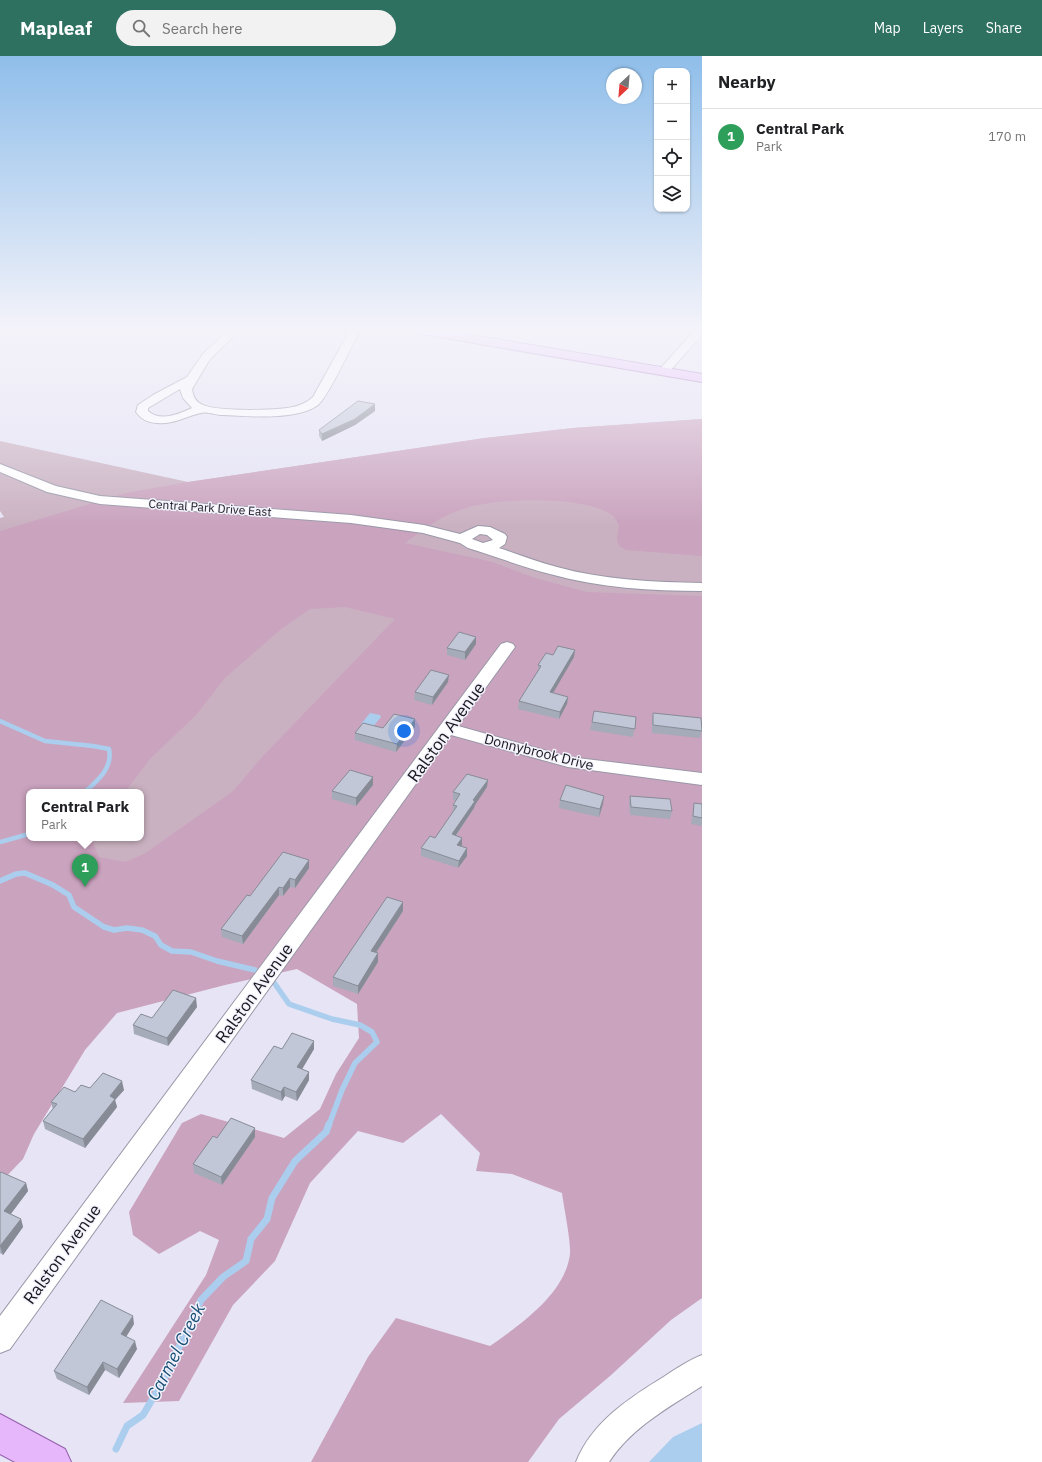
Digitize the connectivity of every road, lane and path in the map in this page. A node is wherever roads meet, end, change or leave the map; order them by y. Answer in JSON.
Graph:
{"nodes":[{"id":1,"x":161,"y":396,"type":"edge"},
{"id":2,"x":187,"y":396,"type":"edge"},
{"id":3,"x":320,"y":396,"type":"edge"},
{"id":4,"x":201,"y":408,"type":"junction"},
{"id":5,"x":0,"y":468,"type":"edge"},
{"id":6,"x":469,"y":536,"type":"junction"},
{"id":7,"x":500,"y":541,"type":"junction"},
{"id":8,"x":482,"y":547,"type":"junction"},
{"id":9,"x":528,"y":562,"type":"junction"},
{"id":10,"x":702,"y":587,"type":"edge"},
{"id":11,"x":507,"y":647,"type":"dead end"},
{"id":12,"x":448,"y":729,"type":"junction"},
{"id":13,"x":702,"y":779,"type":"edge"},
{"id":14,"x":0,"y":1339,"type":"edge"},
{"id":15,"x":702,"y":1369,"type":"edge"},
{"id":16,"x":0,"y":1433,"type":"edge"},
{"id":17,"x":52,"y":1462,"type":"edge"},
{"id":18,"x":590,"y":1462,"type":"edge"}],
"edges":[{"from":1,"to":4,"type":"street"},
{"from":2,"to":4,"type":"street"},
{"from":3,"to":4,"type":"street"},
{"from":5,"to":6,"type":"street","name":"Central Park Drive East"},
{"from":6,"to":7,"type":"street","name":"Central Park Drive East"},
{"from":6,"to":8,"type":"street","name":"Central Park Drive East"},
{"from":7,"to":8,"type":"street"},
{"from":7,"to":9,"type":"street","name":"Central Park Drive East"},
{"from":8,"to":9,"type":"street","name":"Central Park Drive East"},
{"from":9,"to":10,"type":"street","name":"Central Park Drive East"},
{"from":11,"to":12,"type":"street","name":"Ralston Avenue"},
{"from":12,"to":13,"type":"street","name":"Donnybrook Drive"},
{"from":12,"to":14,"type":"street","name":"Ralston Avenue"},
{"from":15,"to":18,"type":"street"},
{"from":16,"to":17,"type":"main road"}]}
